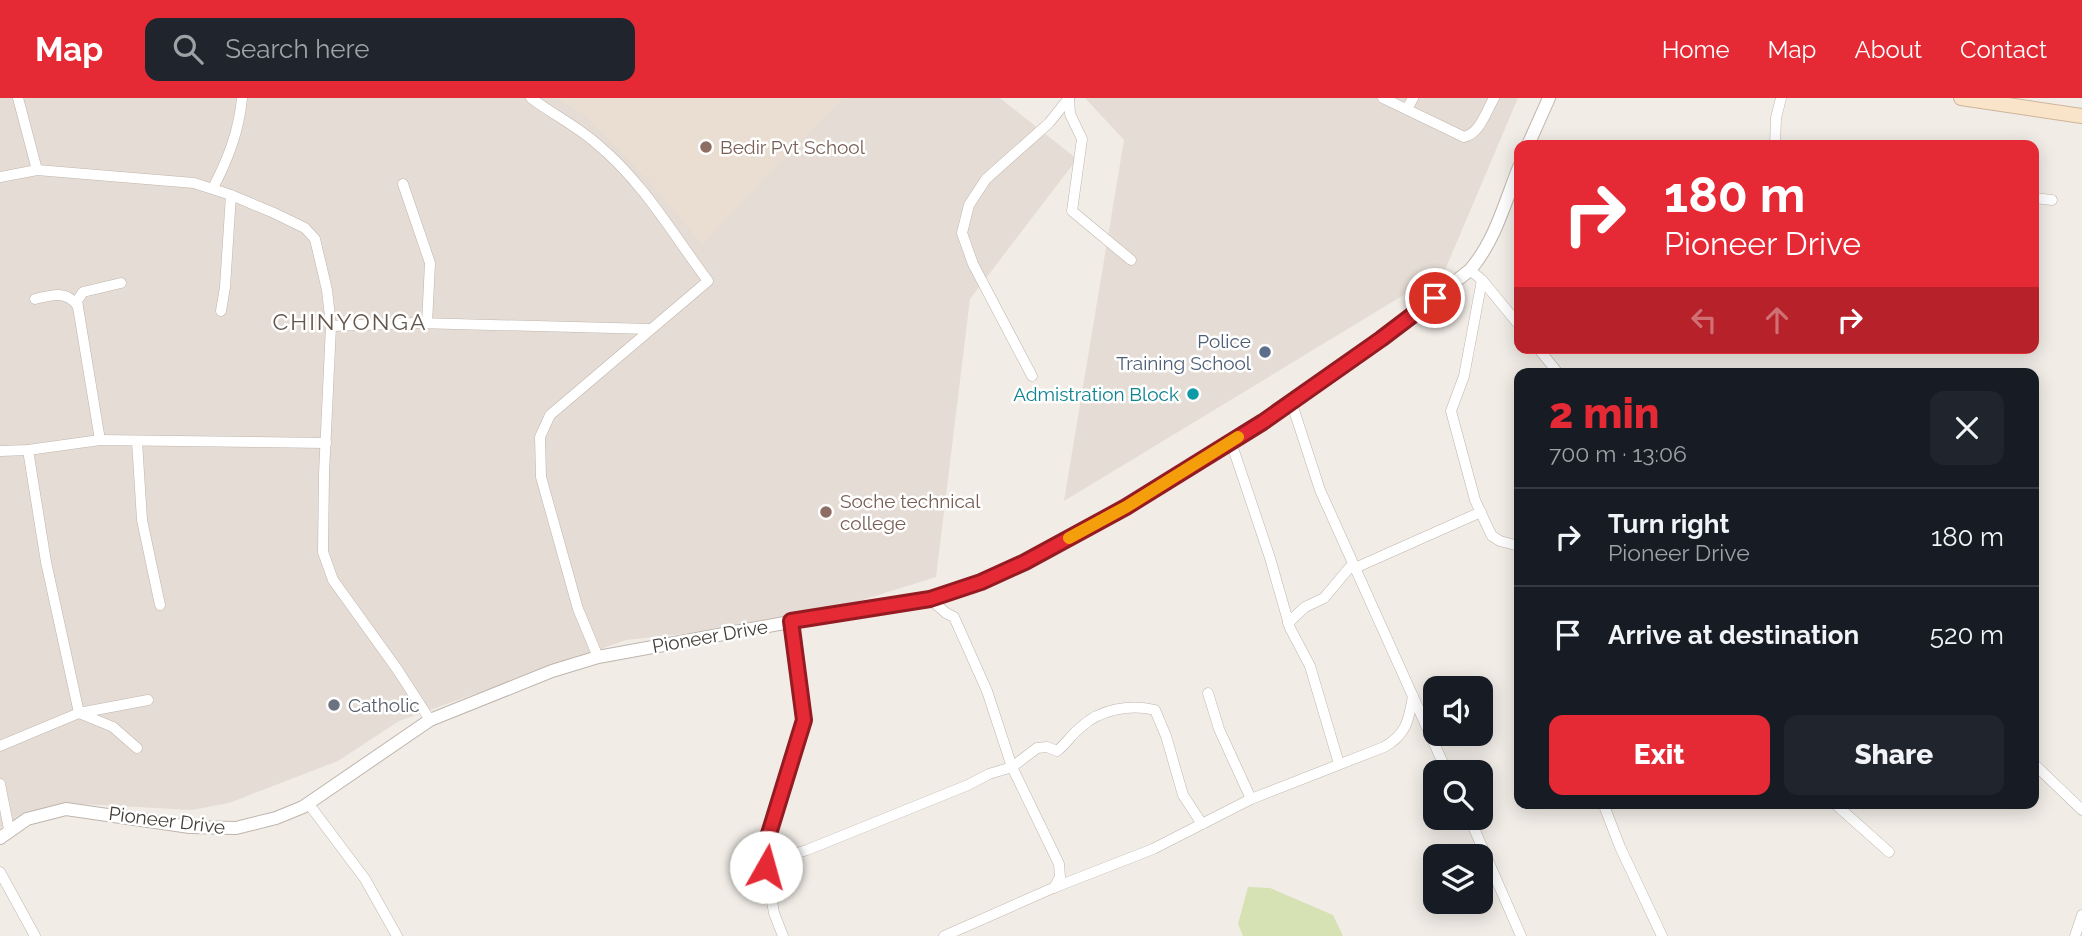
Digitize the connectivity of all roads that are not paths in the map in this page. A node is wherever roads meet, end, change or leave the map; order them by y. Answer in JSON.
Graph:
{"nodes":[{"id":1,"x":18,"y":98,"type":"edge"},
{"id":2,"x":242,"y":98,"type":"edge"},
{"id":3,"x":531,"y":98,"type":"edge"},
{"id":4,"x":1069,"y":98,"type":"edge"},
{"id":5,"x":1383,"y":98,"type":"edge"},
{"id":6,"x":1413,"y":98,"type":"edge"},
{"id":7,"x":1494,"y":98,"type":"edge"},
{"id":8,"x":1549,"y":98,"type":"edge"},
{"id":9,"x":1781,"y":98,"type":"edge"},
{"id":10,"x":1961,"y":98,"type":"edge"},
{"id":11,"x":1407,"y":110,"type":"junction"},
{"id":12,"x":2082,"y":116,"type":"edge"},
{"id":13,"x":1530,"y":140,"type":"edge"},
{"id":14,"x":1776,"y":140,"type":"edge"},
{"id":15,"x":37,"y":170,"type":"junction"},
{"id":16,"x":0,"y":177,"type":"edge"},
{"id":17,"x":1514,"y":180,"type":"edge"},
{"id":18,"x":403,"y":184,"type":"dead end"},
{"id":19,"x":213,"y":188,"type":"junction"},
{"id":20,"x":231,"y":195,"type":"junction"},
{"id":21,"x":2039,"y":199,"type":"edge"},
{"id":22,"x":2052,"y":200,"type":"dead end"},
{"id":23,"x":1131,"y":260,"type":"dead end"},
{"id":24,"x":1470,"y":270,"type":"junction"},
{"id":25,"x":1482,"y":280,"type":"junction"},
{"id":26,"x":121,"y":283,"type":"dead end"},
{"id":27,"x":34,"y":299,"type":"dead end"},
{"id":28,"x":77,"y":305,"type":"junction"},
{"id":29,"x":221,"y":311,"type":"dead end"},
{"id":30,"x":1514,"y":319,"type":"edge"},
{"id":31,"x":427,"y":323,"type":"junction"},
{"id":32,"x":331,"y":326,"type":"junction"},
{"id":33,"x":651,"y":330,"type":"junction"},
{"id":34,"x":1543,"y":354,"type":"edge"},
{"id":35,"x":1554,"y":368,"type":"edge"},
{"id":36,"x":1032,"y":376,"type":"dead end"},
{"id":37,"x":1291,"y":401,"type":"junction"},
{"id":38,"x":100,"y":440,"type":"junction"},
{"id":39,"x":137,"y":441,"type":"junction"},
{"id":40,"x":1231,"y":442,"type":"junction"},
{"id":41,"x":327,"y":443,"type":"junction"},
{"id":42,"x":28,"y":450,"type":"junction"},
{"id":43,"x":0,"y":451,"type":"edge"},
{"id":44,"x":1481,"y":512,"type":"junction"},
{"id":45,"x":1514,"y":545,"type":"edge"},
{"id":46,"x":1355,"y":568,"type":"junction"},
{"id":47,"x":930,"y":599,"type":"junction"},
{"id":48,"x":160,"y":605,"type":"dead end"},
{"id":49,"x":791,"y":621,"type":"junction"},
{"id":50,"x":1289,"y":623,"type":"junction"},
{"id":51,"x":598,"y":657,"type":"junction"},
{"id":52,"x":1208,"y":693,"type":"dead end"},
{"id":53,"x":1413,"y":696,"type":"junction"},
{"id":54,"x":148,"y":700,"type":"dead end"},
{"id":55,"x":79,"y":713,"type":"junction"},
{"id":56,"x":430,"y":720,"type":"junction"},
{"id":57,"x":0,"y":746,"type":"edge"},
{"id":58,"x":137,"y":748,"type":"dead end"},
{"id":59,"x":1442,"y":760,"type":"edge"},
{"id":60,"x":1339,"y":764,"type":"junction"},
{"id":61,"x":1012,"y":767,"type":"junction"},
{"id":62,"x":2039,"y":769,"type":"edge"},
{"id":63,"x":0,"y":784,"type":"edge"},
{"id":64,"x":1251,"y":799,"type":"junction"},
{"id":65,"x":308,"y":803,"type":"junction"},
{"id":66,"x":1605,"y":809,"type":"edge"},
{"id":67,"x":1841,"y":809,"type":"edge"},
{"id":68,"x":2082,"y":810,"type":"edge"},
{"id":69,"x":1202,"y":824,"type":"junction"},
{"id":70,"x":1475,"y":830,"type":"edge"},
{"id":71,"x":5,"y":833,"type":"edge"},
{"id":72,"x":1889,"y":852,"type":"dead end"},
{"id":73,"x":766,"y":867,"type":"junction"},
{"id":74,"x":0,"y":872,"type":"edge"},
{"id":75,"x":1053,"y":888,"type":"junction"},
{"id":76,"x":2082,"y":915,"type":"edge"},
{"id":77,"x":35,"y":936,"type":"edge"},
{"id":78,"x":397,"y":936,"type":"edge"},
{"id":79,"x":783,"y":936,"type":"edge"},
{"id":80,"x":944,"y":936,"type":"edge"},
{"id":81,"x":1521,"y":936,"type":"edge"},
{"id":82,"x":1662,"y":936,"type":"edge"},
{"id":83,"x":2075,"y":936,"type":"edge"}],
"edges":[{"from":1,"to":15,"type":"street"},
{"from":2,"to":19,"type":"street"},
{"from":3,"to":33,"type":"street"},
{"from":4,"to":23,"type":"street"},
{"from":4,"to":36,"type":"street"},
{"from":5,"to":11,"type":"street"},
{"from":6,"to":11,"type":"street"},
{"from":7,"to":11,"type":"street"},
{"from":8,"to":13,"type":"street"},
{"from":9,"to":14,"type":"street"},
{"from":10,"to":12,"type":"main road"},
{"from":15,"to":16,"type":"street"},
{"from":15,"to":19,"type":"street"},
{"from":17,"to":24,"type":"street","name":"Pioneer Drive"},
{"from":18,"to":31,"type":"street"},
{"from":19,"to":20,"type":"street"},
{"from":20,"to":29,"type":"street"},
{"from":20,"to":32,"type":"street"},
{"from":21,"to":22,"type":"street"},
{"from":24,"to":25,"type":"street"},
{"from":24,"to":37,"type":"street","name":"Pioneer Drive"},
{"from":25,"to":30,"type":"street"},
{"from":25,"to":44,"type":"street"},
{"from":26,"to":28,"type":"street"},
{"from":27,"to":28,"type":"street"},
{"from":28,"to":38,"type":"street"},
{"from":31,"to":32,"type":"street"},
{"from":31,"to":33,"type":"street"},
{"from":32,"to":41,"type":"street"},
{"from":33,"to":51,"type":"street"},
{"from":34,"to":35,"type":"street"},
{"from":37,"to":40,"type":"street","name":"Pioneer Drive"},
{"from":37,"to":46,"type":"street"},
{"from":38,"to":39,"type":"street"},
{"from":38,"to":42,"type":"street"},
{"from":39,"to":41,"type":"street"},
{"from":39,"to":48,"type":"street"},
{"from":40,"to":47,"type":"street","name":"Pioneer Drive"},
{"from":40,"to":50,"type":"street"},
{"from":41,"to":56,"type":"street"},
{"from":42,"to":43,"type":"street"},
{"from":42,"to":55,"type":"street"},
{"from":44,"to":45,"type":"street"},
{"from":44,"to":46,"type":"street"},
{"from":46,"to":50,"type":"street"},
{"from":46,"to":53,"type":"street"},
{"from":47,"to":49,"type":"street","name":"Pioneer Drive"},
{"from":47,"to":61,"type":"street"},
{"from":49,"to":51,"type":"street","name":"Pioneer Drive"},
{"from":49,"to":73,"type":"street"},
{"from":50,"to":60,"type":"street"},
{"from":51,"to":56,"type":"street","name":"Pioneer Drive"},
{"from":52,"to":64,"type":"street"},
{"from":53,"to":59,"type":"street"},
{"from":53,"to":60,"type":"street"},
{"from":54,"to":55,"type":"street"},
{"from":55,"to":57,"type":"street"},
{"from":55,"to":58,"type":"street"},
{"from":56,"to":65,"type":"street","name":"Pioneer Drive"},
{"from":60,"to":64,"type":"street"},
{"from":61,"to":69,"type":"street"},
{"from":61,"to":73,"type":"street"},
{"from":61,"to":75,"type":"street"},
{"from":62,"to":68,"type":"street"},
{"from":63,"to":71,"type":"street"},
{"from":64,"to":69,"type":"street"},
{"from":65,"to":71,"type":"street","name":"Pioneer Drive"},
{"from":65,"to":78,"type":"street"},
{"from":66,"to":82,"type":"street"},
{"from":67,"to":72,"type":"street"},
{"from":69,"to":75,"type":"street"},
{"from":70,"to":81,"type":"street"},
{"from":73,"to":79,"type":"street"},
{"from":74,"to":77,"type":"street"},
{"from":75,"to":80,"type":"street"},
{"from":76,"to":83,"type":"street"}]}
